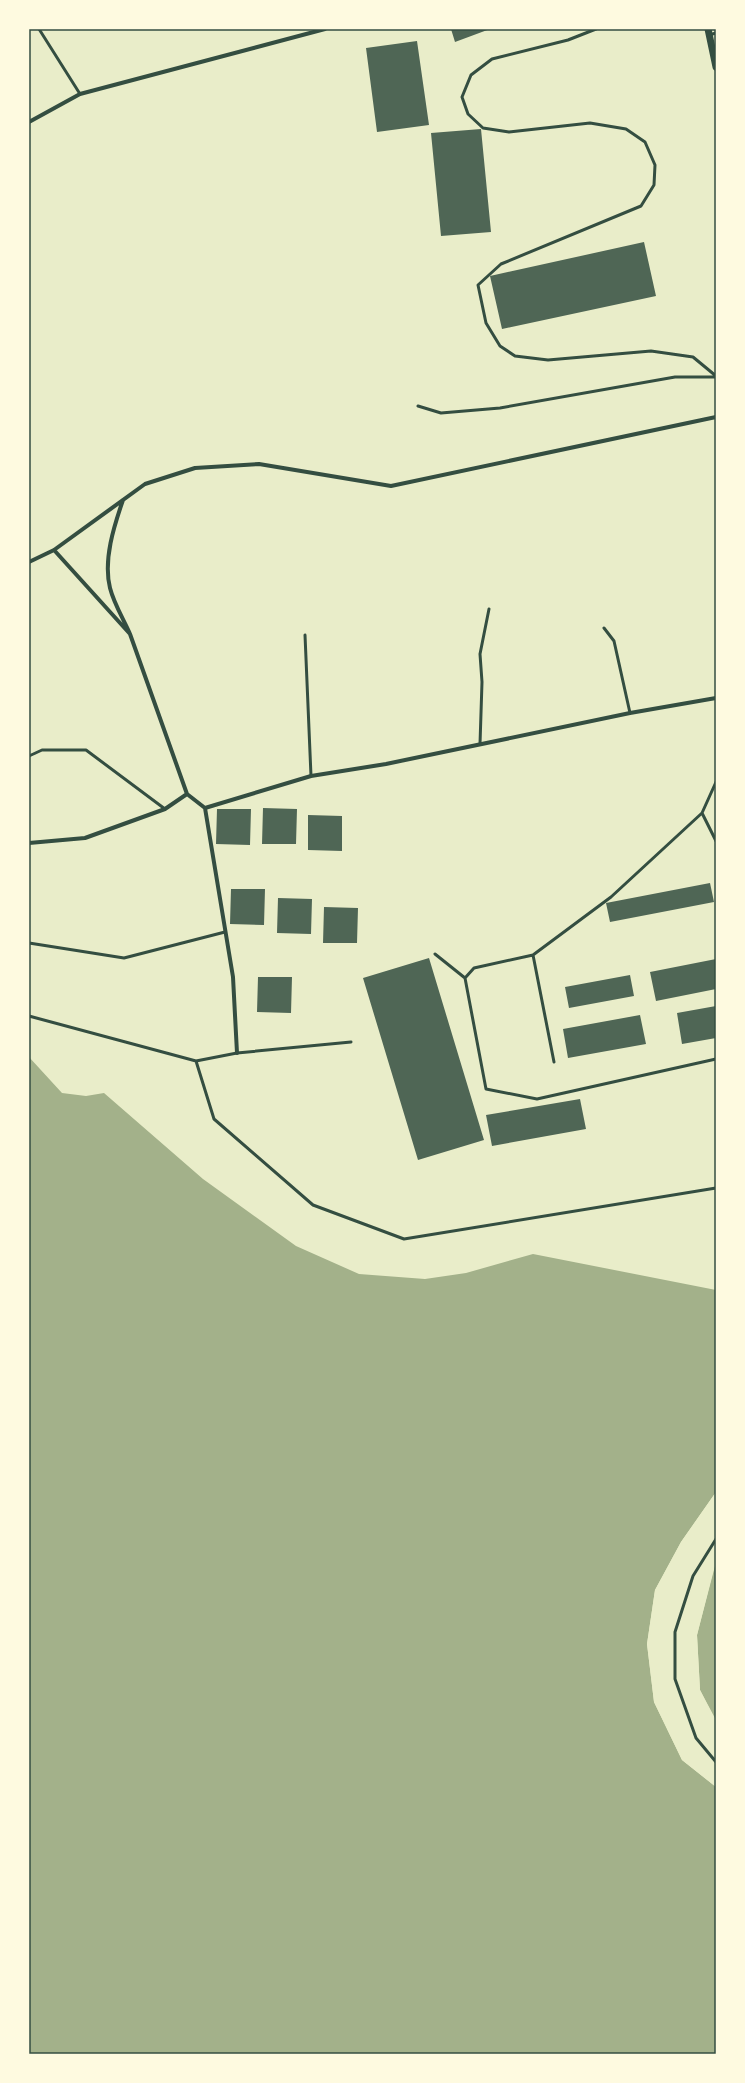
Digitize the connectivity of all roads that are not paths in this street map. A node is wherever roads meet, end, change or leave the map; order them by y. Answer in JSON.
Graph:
{"nodes":[{"id":1,"x":39,"y":29,"type":"edge"},
{"id":2,"x":325,"y":29,"type":"edge"},
{"id":3,"x":596,"y":29,"type":"edge"},
{"id":4,"x":711,"y":32,"type":"edge"},
{"id":5,"x":716,"y":67,"type":"edge"},
{"id":6,"x":80,"y":94,"type":"junction"},
{"id":7,"x":29,"y":122,"type":"edge"},
{"id":8,"x":716,"y":377,"type":"edge"},
{"id":9,"x":418,"y":406,"type":"dead end"},
{"id":10,"x":716,"y":417,"type":"edge"},
{"id":11,"x":124,"y":499,"type":"junction"},
{"id":12,"x":54,"y":550,"type":"junction"},
{"id":13,"x":29,"y":562,"type":"edge"},
{"id":14,"x":489,"y":609,"type":"dead end"},
{"id":15,"x":604,"y":628,"type":"dead end"},
{"id":16,"x":130,"y":634,"type":"junction"},
{"id":17,"x":305,"y":635,"type":"dead end"},
{"id":18,"x":716,"y":698,"type":"edge"},
{"id":19,"x":630,"y":713,"type":"junction"},
{"id":20,"x":480,"y":744,"type":"junction"},
{"id":21,"x":29,"y":756,"type":"edge"},
{"id":22,"x":311,"y":776,"type":"junction"},
{"id":23,"x":716,"y":782,"type":"edge"},
{"id":24,"x":188,"y":794,"type":"junction"},
{"id":25,"x":205,"y":808,"type":"junction"},
{"id":26,"x":165,"y":809,"type":"junction"},
{"id":27,"x":702,"y":813,"type":"junction"},
{"id":28,"x":716,"y":841,"type":"edge"},
{"id":29,"x":29,"y":843,"type":"edge"},
{"id":30,"x":225,"y":932,"type":"junction"},
{"id":31,"x":29,"y":943,"type":"edge"},
{"id":32,"x":435,"y":954,"type":"dead end"},
{"id":33,"x":533,"y":955,"type":"junction"},
{"id":34,"x":465,"y":978,"type":"junction"},
{"id":35,"x":29,"y":1016,"type":"edge"},
{"id":36,"x":351,"y":1042,"type":"dead end"},
{"id":37,"x":237,"y":1053,"type":"junction"},
{"id":38,"x":716,"y":1059,"type":"edge"},
{"id":39,"x":196,"y":1061,"type":"junction"},
{"id":40,"x":554,"y":1062,"type":"dead end"},
{"id":41,"x":716,"y":1188,"type":"edge"},
{"id":42,"x":716,"y":1539,"type":"edge"},
{"id":43,"x":716,"y":1762,"type":"edge"}],
"edges":[{"from":1,"to":6,"type":"lane"},
{"from":2,"to":6,"type":"street"},
{"from":3,"to":8,"type":"lane"},
{"from":4,"to":5,"type":"street"},
{"from":6,"to":7,"type":"street"},
{"from":8,"to":9,"type":"lane"},
{"from":10,"to":11,"type":"street"},
{"from":11,"to":12,"type":"street"},
{"from":11,"to":16,"type":"street"},
{"from":12,"to":13,"type":"street"},
{"from":12,"to":16,"type":"street"},
{"from":14,"to":20,"type":"lane"},
{"from":15,"to":19,"type":"lane"},
{"from":16,"to":24,"type":"street"},
{"from":17,"to":22,"type":"lane"},
{"from":18,"to":19,"type":"street"},
{"from":19,"to":20,"type":"street"},
{"from":20,"to":22,"type":"street"},
{"from":21,"to":26,"type":"lane"},
{"from":22,"to":25,"type":"street"},
{"from":23,"to":27,"type":"lane"},
{"from":24,"to":25,"type":"street"},
{"from":24,"to":26,"type":"street"},
{"from":25,"to":30,"type":"street"},
{"from":26,"to":29,"type":"street"},
{"from":27,"to":28,"type":"lane"},
{"from":27,"to":33,"type":"lane"},
{"from":30,"to":31,"type":"lane"},
{"from":30,"to":37,"type":"street"},
{"from":32,"to":34,"type":"lane"},
{"from":33,"to":34,"type":"lane"},
{"from":33,"to":40,"type":"lane"},
{"from":34,"to":38,"type":"lane"},
{"from":35,"to":39,"type":"lane"},
{"from":36,"to":37,"type":"lane"},
{"from":37,"to":39,"type":"lane"},
{"from":39,"to":41,"type":"lane"},
{"from":42,"to":43,"type":"lane"}]}
